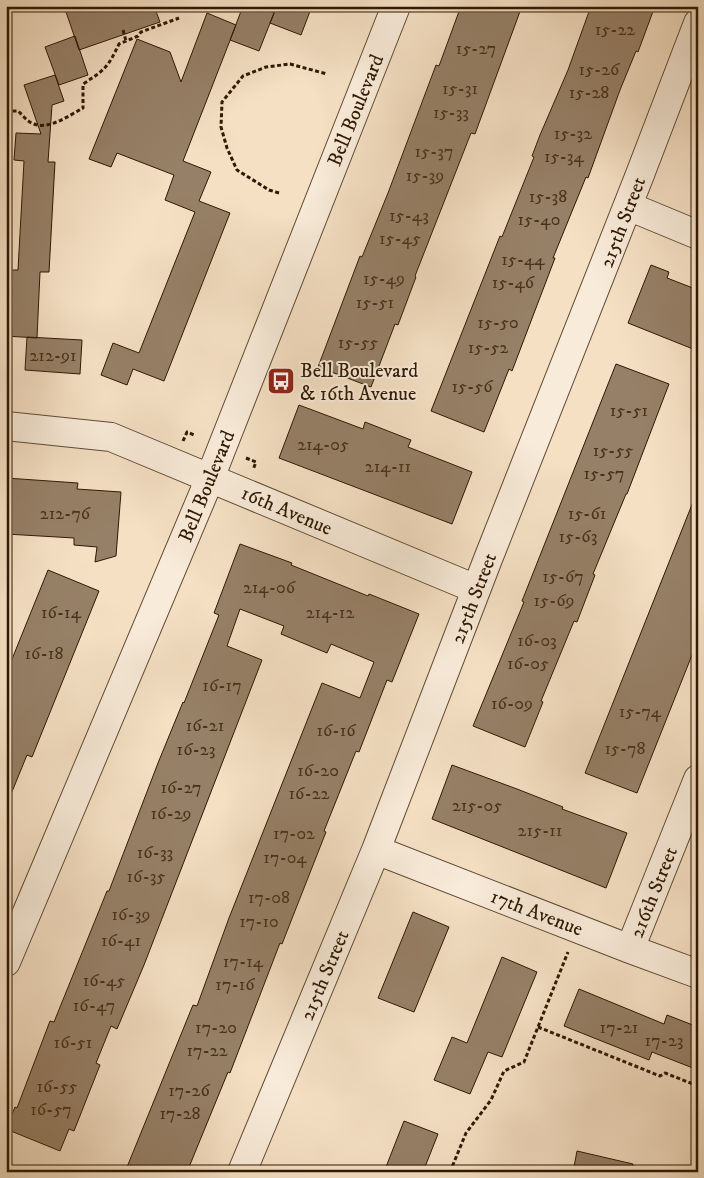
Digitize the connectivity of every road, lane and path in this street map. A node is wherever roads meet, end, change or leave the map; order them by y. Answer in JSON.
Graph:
{"nodes":[{"id":1,"x":396,"y":6,"type":"edge"},
{"id":2,"x":179,"y":18,"type":"dead end"},
{"id":3,"x":698,"y":23,"type":"edge"},
{"id":4,"x":123,"y":30,"type":"dead end"},
{"id":5,"x":126,"y":41,"type":"junction"},
{"id":6,"x":327,"y":74,"type":"dead end"},
{"id":7,"x":6,"y":111,"type":"edge"},
{"id":8,"x":279,"y":193,"type":"dead end"},
{"id":9,"x":628,"y":206,"type":"junction"},
{"id":10,"x":698,"y":235,"type":"edge"},
{"id":11,"x":6,"y":426,"type":"edge"},
{"id":12,"x":194,"y":435,"type":"dead end"},
{"id":13,"x":183,"y":441,"type":"dead end"},
{"id":14,"x":246,"y":458,"type":"dead end"},
{"id":15,"x":252,"y":470,"type":"dead end"},
{"id":16,"x":210,"y":478,"type":"junction"},
{"id":17,"x":476,"y":589,"type":"junction"},
{"id":18,"x":698,"y":779,"type":"edge"},
{"id":19,"x":376,"y":850,"type":"junction"},
{"id":20,"x":569,"y":949,"type":"dead end"},
{"id":21,"x":630,"y":949,"type":"junction"},
{"id":22,"x":6,"y":962,"type":"edge"},
{"id":23,"x":698,"y":974,"type":"edge"},
{"id":24,"x":538,"y":1028,"type":"junction"},
{"id":25,"x":698,"y":1086,"type":"edge"},
{"id":26,"x":242,"y":1172,"type":"edge"},
{"id":27,"x":450,"y":1172,"type":"edge"}],
"edges":[{"from":1,"to":16,"type":"street","name":"Bell Boulevard"},
{"from":2,"to":5,"type":"path"},
{"from":3,"to":9,"type":"street","name":"215th Street"},
{"from":4,"to":5,"type":"path"},
{"from":5,"to":7,"type":"path"},
{"from":6,"to":8,"type":"path"},
{"from":9,"to":10,"type":"street"},
{"from":9,"to":17,"type":"street","name":"215th Street"},
{"from":11,"to":16,"type":"street","name":"16th Avenue"},
{"from":12,"to":13,"type":"path"},
{"from":14,"to":15,"type":"path"},
{"from":16,"to":17,"type":"street","name":"16th Avenue"},
{"from":16,"to":22,"type":"street","name":"Bell Boulevard"},
{"from":17,"to":19,"type":"street","name":"215th Street"},
{"from":18,"to":21,"type":"street","name":"216th Street"},
{"from":19,"to":21,"type":"street","name":"17th Avenue"},
{"from":19,"to":26,"type":"street","name":"215th Street"},
{"from":20,"to":24,"type":"path"},
{"from":21,"to":23,"type":"street","name":"17th Avenue"},
{"from":24,"to":25,"type":"path"},
{"from":24,"to":27,"type":"path"}]}
